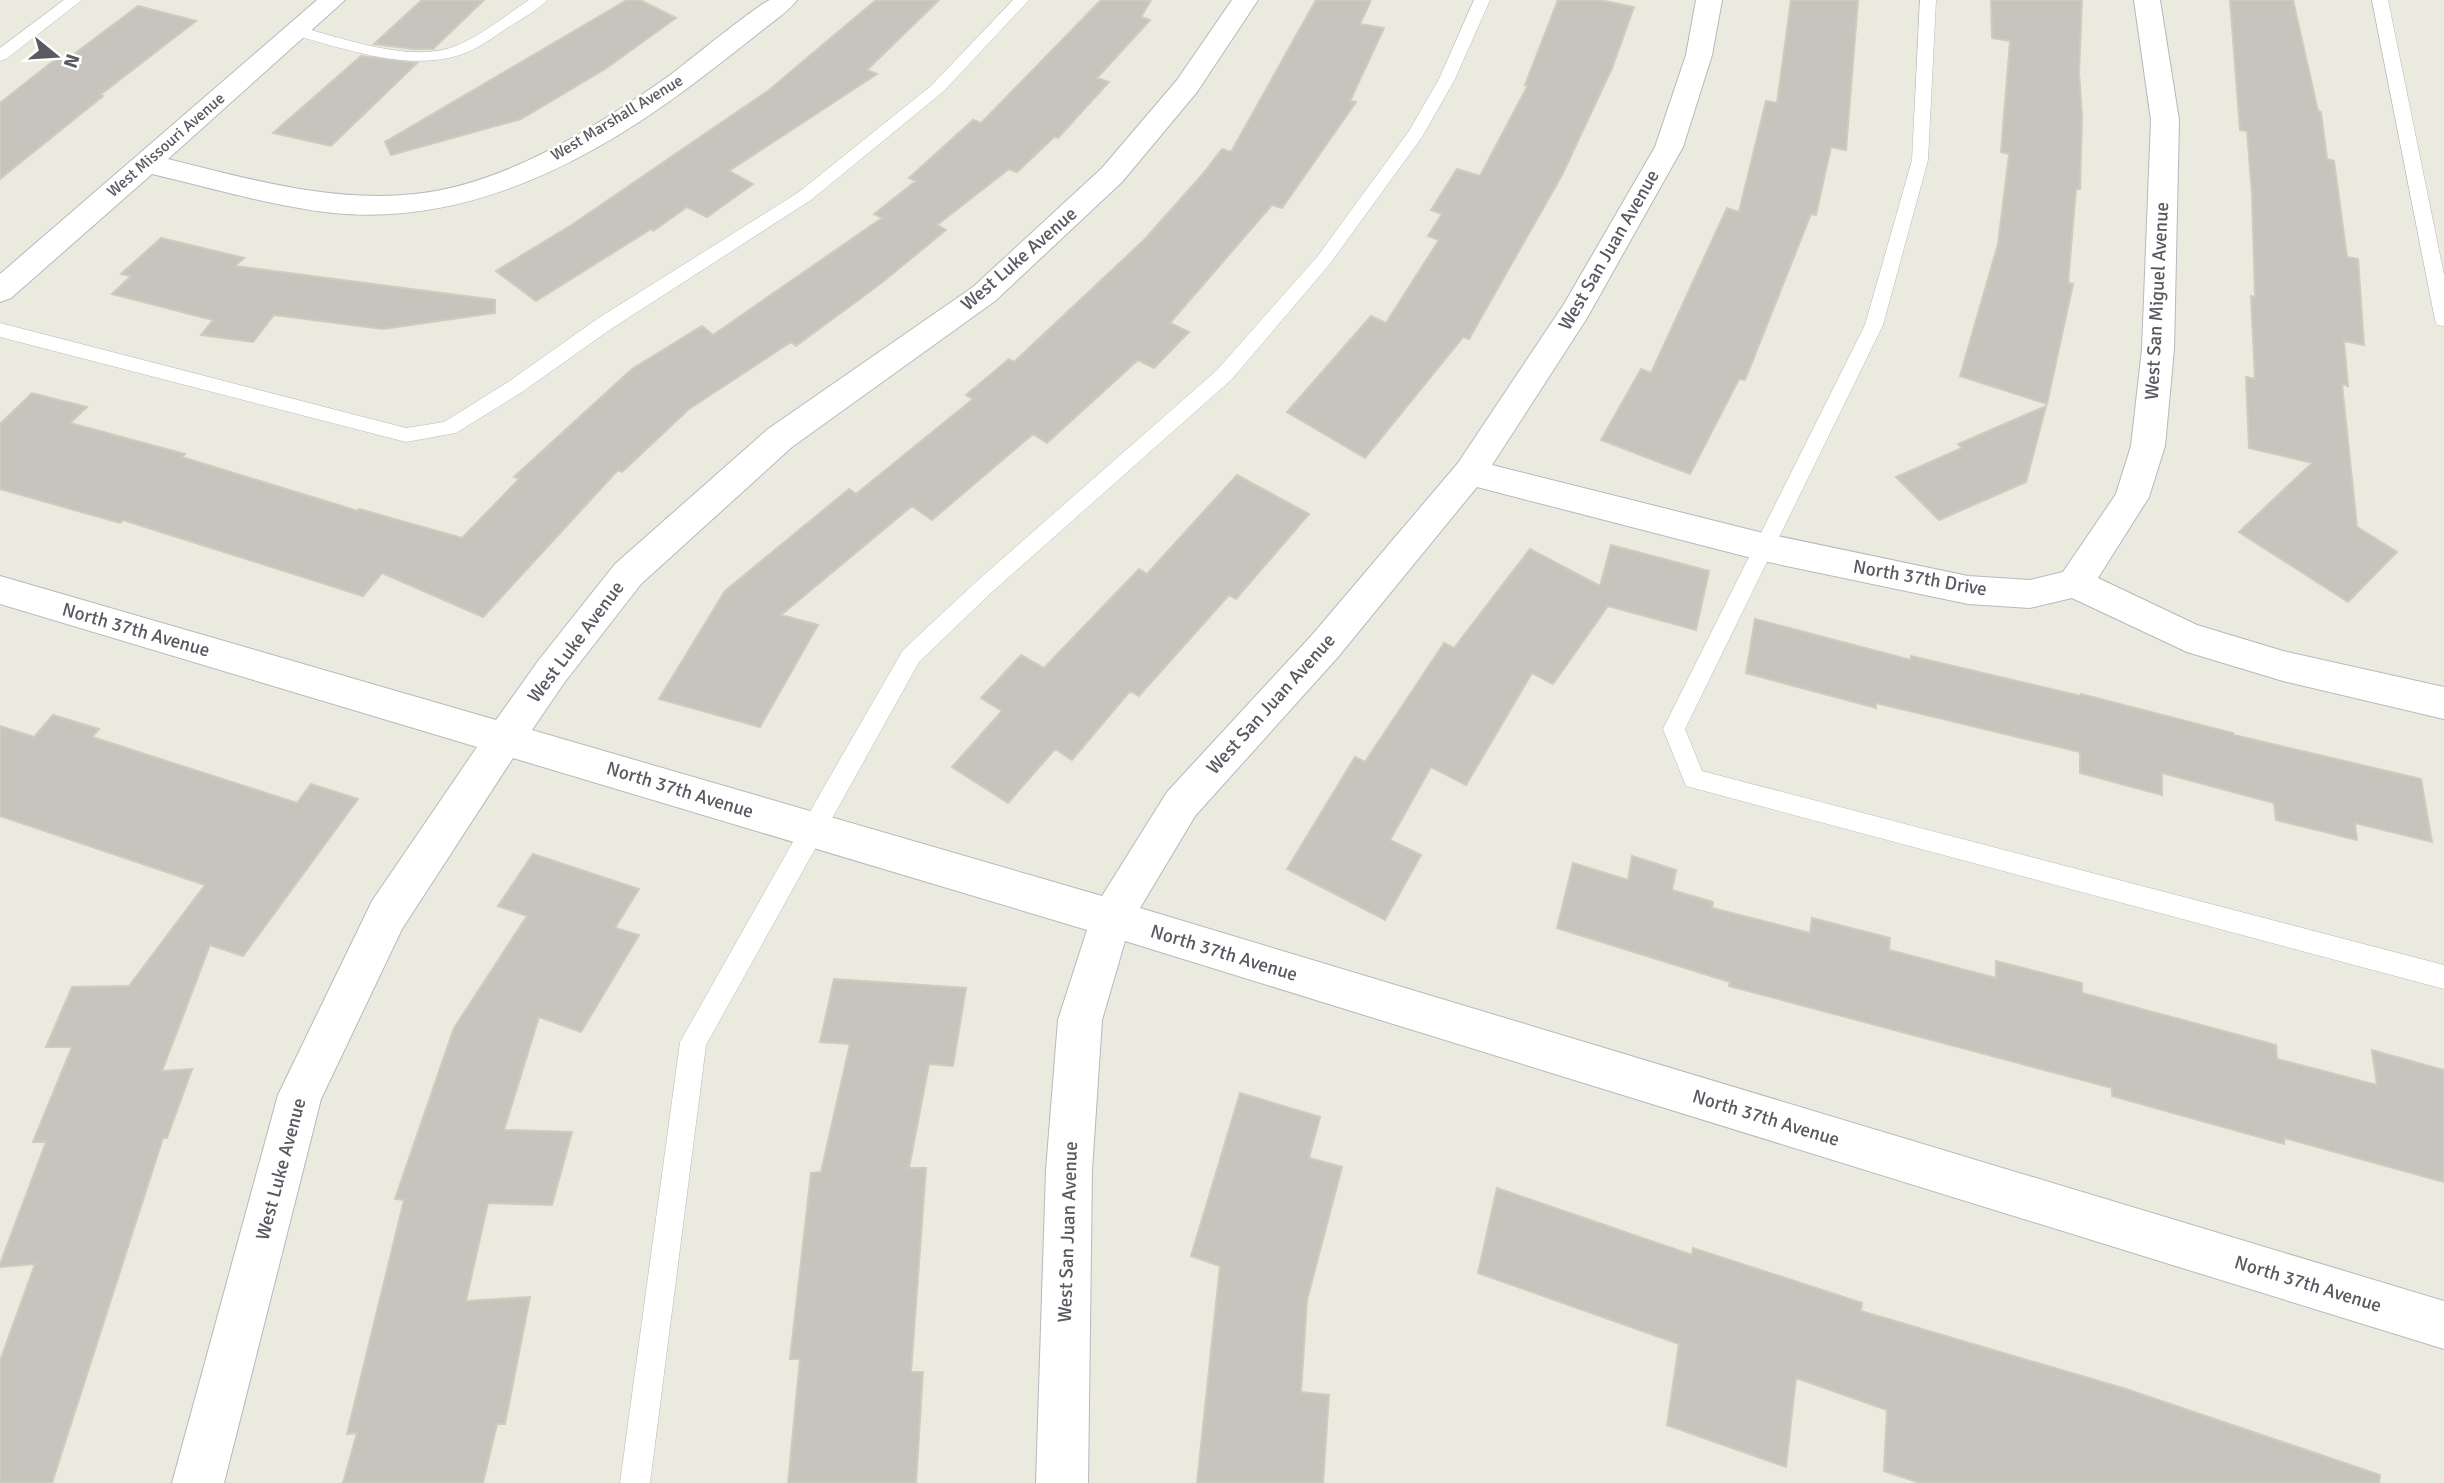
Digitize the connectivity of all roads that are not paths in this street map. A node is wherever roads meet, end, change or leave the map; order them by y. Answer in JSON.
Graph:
{"nodes":[{"id":1,"x":74,"y":0,"type":"edge"},
{"id":2,"x":332,"y":0,"type":"edge"},
{"id":3,"x":539,"y":0,"type":"edge"},
{"id":4,"x":785,"y":0,"type":"edge"},
{"id":5,"x":1021,"y":0,"type":"edge"},
{"id":6,"x":1245,"y":0,"type":"edge"},
{"id":7,"x":1482,"y":0,"type":"edge"},
{"id":8,"x":1709,"y":0,"type":"edge"},
{"id":9,"x":1928,"y":0,"type":"edge"},
{"id":10,"x":2147,"y":0,"type":"edge"},
{"id":11,"x":2380,"y":0,"type":"edge"},
{"id":12,"x":296,"y":31,"type":"junction"},
{"id":13,"x":0,"y":56,"type":"edge"},
{"id":14,"x":146,"y":163,"type":"junction"},
{"id":15,"x":431,"y":202,"type":"junction"},
{"id":16,"x":431,"y":233,"type":"dead end"},
{"id":17,"x":0,"y":291,"type":"edge"},
{"id":18,"x":2444,"y":320,"type":"edge"},
{"id":19,"x":0,"y":330,"type":"edge"},
{"id":20,"x":1470,"y":472,"type":"junction"},
{"id":21,"x":1763,"y":547,"type":"junction"},
{"id":22,"x":2075,"y":583,"type":"junction"},
{"id":23,"x":0,"y":590,"type":"edge"},
{"id":24,"x":2444,"y":703,"type":"edge"},
{"id":25,"x":505,"y":737,"type":"junction"},
{"id":26,"x":811,"y":829,"type":"junction"},
{"id":27,"x":1111,"y":918,"type":"junction"},
{"id":28,"x":2444,"y":977,"type":"edge"},
{"id":29,"x":2444,"y":1325,"type":"edge"},
{"id":30,"x":198,"y":1483,"type":"edge"},
{"id":31,"x":635,"y":1483,"type":"edge"},
{"id":32,"x":1062,"y":1483,"type":"edge"}],
"edges":[{"from":1,"to":13,"type":"lane"},
{"from":2,"to":12,"type":"street","name":"West Missouri Avenue"},
{"from":3,"to":12,"type":"lane"},
{"from":4,"to":15,"type":"street","name":"West Marshall Avenue"},
{"from":5,"to":19,"type":"lane"},
{"from":6,"to":25,"type":"street","name":"West Luke Avenue"},
{"from":7,"to":26,"type":"lane"},
{"from":8,"to":20,"type":"street","name":"West San Juan Avenue"},
{"from":9,"to":21,"type":"lane"},
{"from":10,"to":22,"type":"street","name":"West San Miguel Avenue"},
{"from":11,"to":18,"type":"lane"},
{"from":12,"to":14,"type":"street","name":"West Missouri Avenue"},
{"from":14,"to":15,"type":"street","name":"West Marshall Avenue"},
{"from":14,"to":17,"type":"street","name":"West Missouri Avenue"},
{"from":15,"to":16,"type":"street"},
{"from":20,"to":21,"type":"street","name":"North 37th Drive"},
{"from":20,"to":27,"type":"street","name":"West San Juan Avenue"},
{"from":21,"to":22,"type":"street","name":"North 37th Drive"},
{"from":21,"to":28,"type":"lane"},
{"from":22,"to":24,"type":"street"},
{"from":23,"to":25,"type":"street","name":"North 37th Avenue"},
{"from":25,"to":26,"type":"street","name":"North 37th Avenue"},
{"from":25,"to":30,"type":"street","name":"West Luke Avenue"},
{"from":26,"to":27,"type":"street","name":"North 37th Avenue"},
{"from":26,"to":31,"type":"lane"},
{"from":27,"to":29,"type":"street","name":"North 37th Avenue"},
{"from":27,"to":32,"type":"street","name":"West San Juan Avenue"}]}
